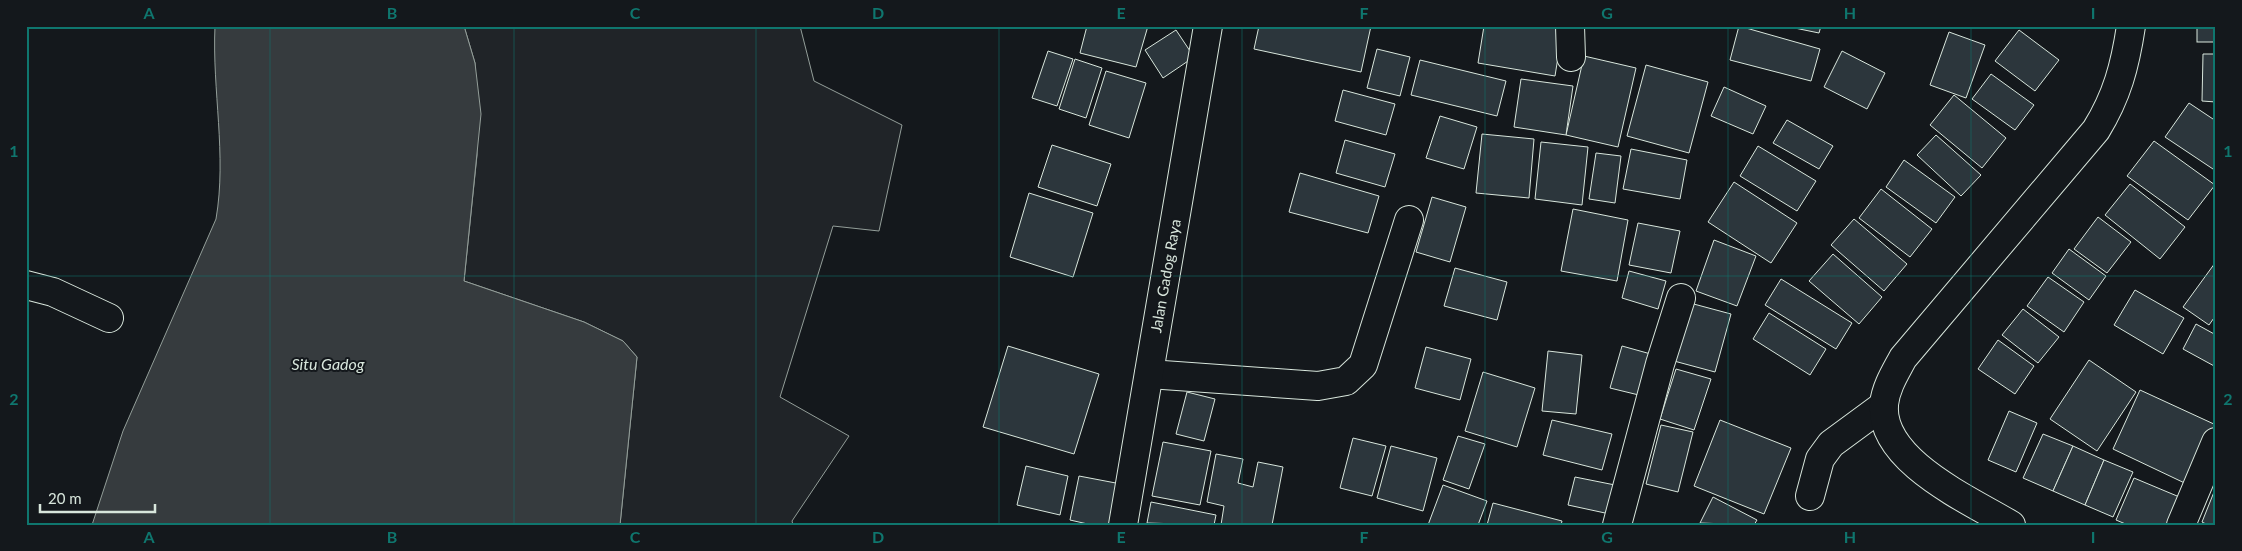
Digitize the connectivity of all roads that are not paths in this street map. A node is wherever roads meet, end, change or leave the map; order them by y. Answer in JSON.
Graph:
{"nodes":[{"id":1,"x":1208,"y":26,"type":"edge"},
{"id":2,"x":1570,"y":26,"type":"edge"},
{"id":3,"x":2131,"y":26,"type":"edge"},
{"id":4,"x":1571,"y":57,"type":"dead end"},
{"id":5,"x":1409,"y":220,"type":"dead end"},
{"id":6,"x":26,"y":285,"type":"edge"},
{"id":7,"x":1681,"y":298,"type":"dead end"},
{"id":8,"x":109,"y":318,"type":"dead end"},
{"id":9,"x":1149,"y":374,"type":"junction"},
{"id":10,"x":1884,"y":405,"type":"junction"},
{"id":11,"x":2216,"y":442,"type":"edge"},
{"id":12,"x":1810,"y":496,"type":"dead end"},
{"id":13,"x":1123,"y":525,"type":"edge"},
{"id":14,"x":1617,"y":525,"type":"edge"},
{"id":15,"x":2011,"y":525,"type":"edge"},
{"id":16,"x":2181,"y":525,"type":"edge"}],
"edges":[{"from":1,"to":9,"type":"street","name":"Jalan Gadog Raya"},
{"from":2,"to":4,"type":"street"},
{"from":3,"to":10,"type":"street"},
{"from":5,"to":9,"type":"street"},
{"from":6,"to":8,"type":"street"},
{"from":7,"to":14,"type":"street"},
{"from":9,"to":13,"type":"street","name":"Jalan Gadog Raya"},
{"from":10,"to":12,"type":"street"},
{"from":10,"to":15,"type":"street"},
{"from":11,"to":16,"type":"street"}]}
